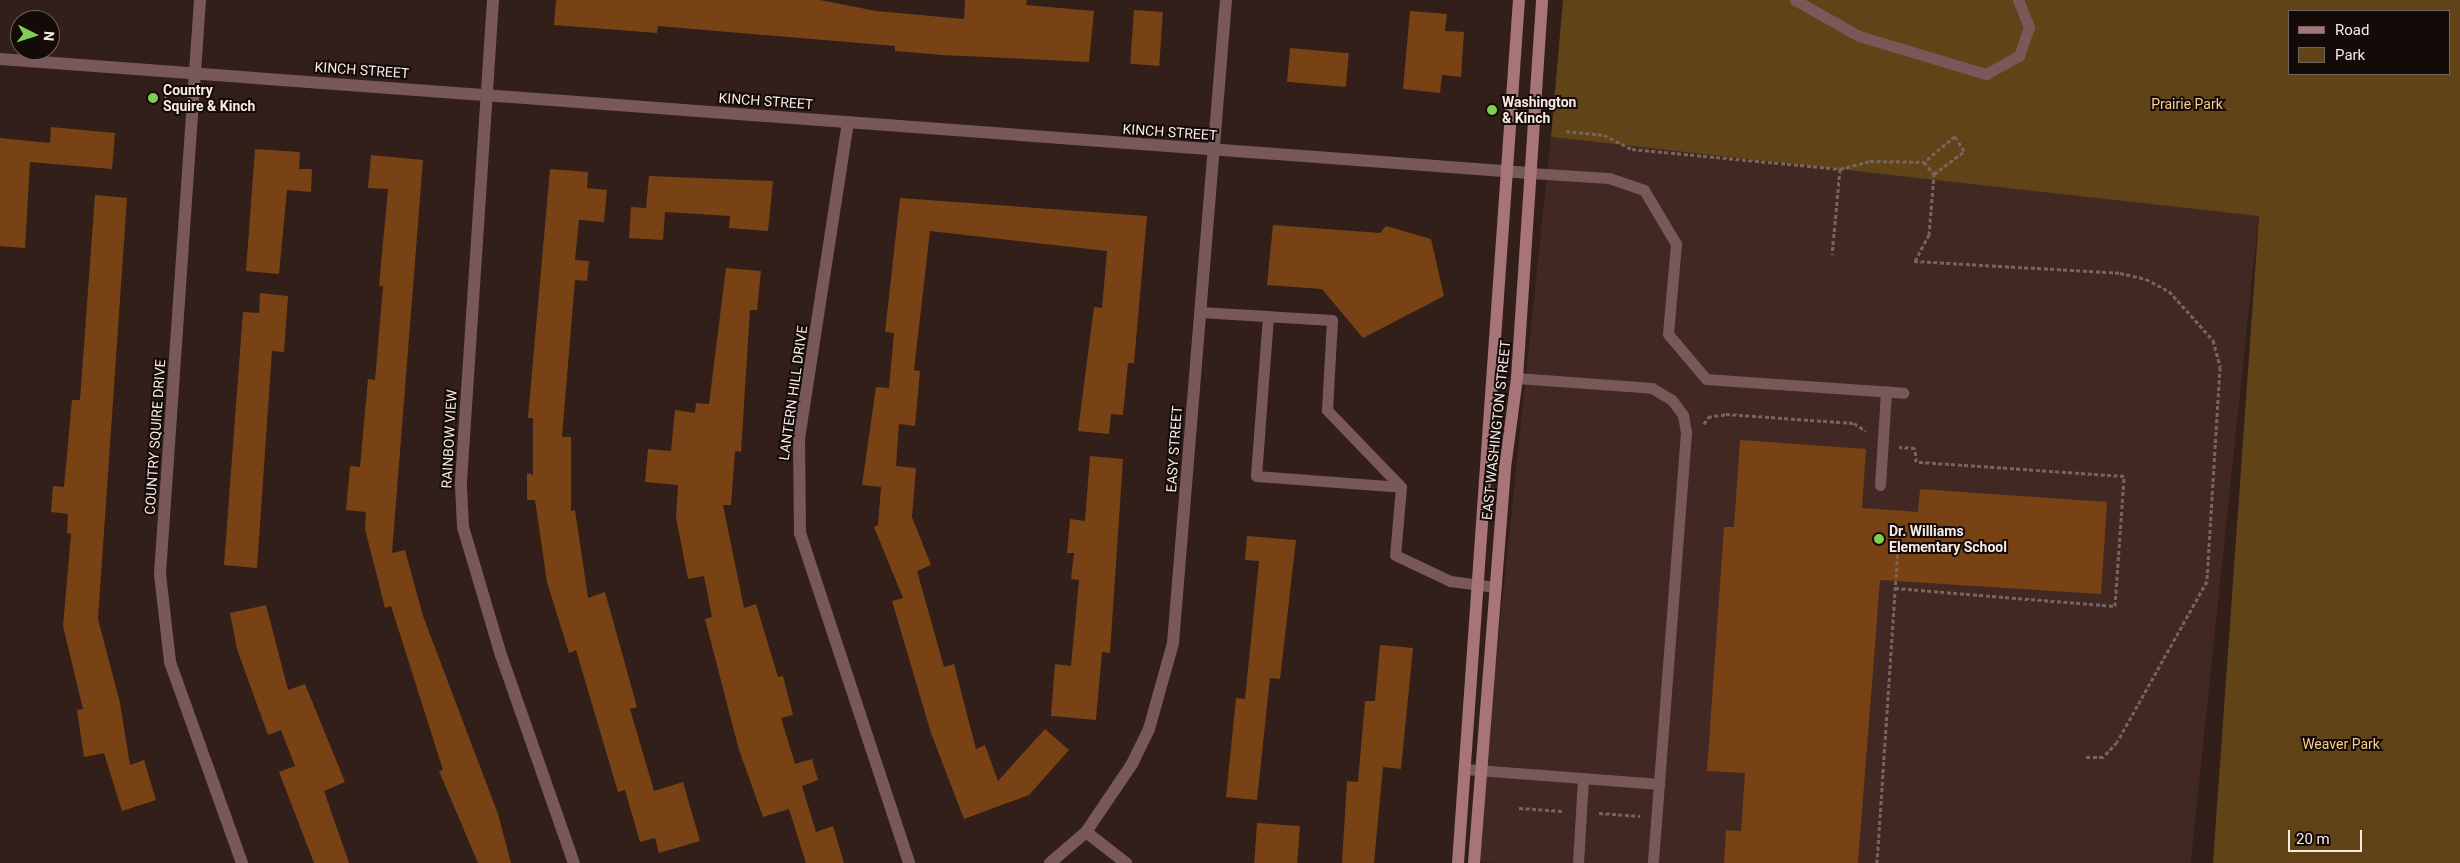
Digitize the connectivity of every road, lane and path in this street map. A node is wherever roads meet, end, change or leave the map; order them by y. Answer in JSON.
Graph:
{"nodes":[{"id":1,"x":200,"y":0,"type":"edge"},
{"id":2,"x":493,"y":0,"type":"edge"},
{"id":3,"x":1226,"y":0,"type":"edge"},
{"id":4,"x":1519,"y":0,"type":"edge"},
{"id":5,"x":1542,"y":0,"type":"edge"},
{"id":6,"x":1795,"y":0,"type":"edge"},
{"id":7,"x":2018,"y":0,"type":"edge"},
{"id":8,"x":0,"y":59,"type":"edge"},
{"id":9,"x":195,"y":73,"type":"junction"},
{"id":10,"x":488,"y":95,"type":"junction"},
{"id":11,"x":848,"y":122,"type":"junction"},
{"id":12,"x":1566,"y":131,"type":"dead end"},
{"id":13,"x":1214,"y":151,"type":"junction"},
{"id":14,"x":1924,"y":162,"type":"junction"},
{"id":15,"x":1840,"y":169,"type":"junction"},
{"id":16,"x":1508,"y":172,"type":"junction"},
{"id":17,"x":1530,"y":173,"type":"junction"},
{"id":18,"x":1934,"y":174,"type":"junction"},
{"id":19,"x":1832,"y":255,"type":"dead end"},
{"id":20,"x":1200,"y":312,"type":"junction"},
{"id":21,"x":1268,"y":316,"type":"junction"},
{"id":22,"x":1518,"y":378,"type":"junction"},
{"id":23,"x":1886,"y":391,"type":"junction"},
{"id":24,"x":1904,"y":393,"type":"dead end"},
{"id":25,"x":1702,"y":429,"type":"dead end"},
{"id":26,"x":1882,"y":446,"type":"junction"},
{"id":27,"x":1880,"y":485,"type":"dead end"},
{"id":28,"x":1401,"y":487,"type":"junction"},
{"id":29,"x":1898,"y":550,"type":"dead end"},
{"id":30,"x":1480,"y":584,"type":"junction"},
{"id":31,"x":1496,"y":587,"type":"junction"},
{"id":32,"x":1895,"y":588,"type":"junction"},
{"id":33,"x":2086,"y":757,"type":"dead end"},
{"id":34,"x":1465,"y":769,"type":"junction"},
{"id":35,"x":1481,"y":770,"type":"junction"},
{"id":36,"x":1583,"y":778,"type":"junction"},
{"id":37,"x":1659,"y":784,"type":"junction"},
{"id":38,"x":1086,"y":832,"type":"junction"},
{"id":39,"x":242,"y":863,"type":"edge"},
{"id":40,"x":574,"y":863,"type":"edge"},
{"id":41,"x":910,"y":863,"type":"edge"},
{"id":42,"x":1050,"y":863,"type":"edge"},
{"id":43,"x":1126,"y":863,"type":"edge"},
{"id":44,"x":1458,"y":863,"type":"edge"},
{"id":45,"x":1474,"y":863,"type":"edge"},
{"id":46,"x":1578,"y":863,"type":"edge"},
{"id":47,"x":1653,"y":863,"type":"edge"},
{"id":48,"x":1877,"y":863,"type":"edge"}],
"edges":[{"from":1,"to":9,"type":"street","name":"COUNTRY SQUIRE DRIVE"},
{"from":2,"to":10,"type":"street","name":"RAINBOW VIEW"},
{"from":3,"to":13,"type":"street","name":"EASY STREET"},
{"from":4,"to":16,"type":"main road","name":"EAST WASHINGTON STREET"},
{"from":5,"to":17,"type":"main road","name":"EAST WASHINGTON STREET"},
{"from":6,"to":7,"type":"lane"},
{"from":8,"to":9,"type":"street","name":"KINCH STREET"},
{"from":9,"to":10,"type":"street","name":"KINCH STREET"},
{"from":9,"to":39,"type":"street","name":"COUNTRY SQUIRE DRIVE"},
{"from":10,"to":11,"type":"street","name":"KINCH STREET"},
{"from":10,"to":40,"type":"street","name":"RAINBOW VIEW"},
{"from":11,"to":13,"type":"street","name":"KINCH STREET"},
{"from":11,"to":41,"type":"street","name":"LANTERN HILL DRIVE"},
{"from":12,"to":15,"type":"path"},
{"from":13,"to":16,"type":"street","name":"KINCH STREET"},
{"from":13,"to":20,"type":"street","name":"EASY STREET"},
{"from":14,"to":15,"type":"path"},
{"from":14,"to":18,"type":"path"},
{"from":14,"to":18,"type":"path"},
{"from":15,"to":19,"type":"path"},
{"from":16,"to":17,"type":"street","name":"KINCH STREET"},
{"from":16,"to":30,"type":"main road","name":"EAST WASHINGTON STREET"},
{"from":17,"to":22,"type":"main road","name":"EAST WASHINGTON STREET"},
{"from":17,"to":23,"type":"lane"},
{"from":18,"to":33,"type":"path"},
{"from":20,"to":21,"type":"lane"},
{"from":20,"to":38,"type":"street","name":"EASY STREET"},
{"from":21,"to":28,"type":"lane"},
{"from":21,"to":28,"type":"lane"},
{"from":22,"to":31,"type":"main road","name":"EAST WASHINGTON STREET"},
{"from":22,"to":37,"type":"lane"},
{"from":23,"to":24,"type":"lane"},
{"from":23,"to":26,"type":"lane"},
{"from":25,"to":26,"type":"path"},
{"from":26,"to":27,"type":"lane"},
{"from":26,"to":32,"type":"path"},
{"from":28,"to":30,"type":"lane"},
{"from":29,"to":32,"type":"path"},
{"from":30,"to":31,"type":"lane"},
{"from":30,"to":34,"type":"main road","name":"EAST WASHINGTON STREET"},
{"from":31,"to":35,"type":"main road","name":"EAST WASHINGTON STREET"},
{"from":32,"to":48,"type":"path"},
{"from":34,"to":35,"type":"lane"},
{"from":34,"to":44,"type":"main road","name":"EAST WASHINGTON STREET"},
{"from":35,"to":36,"type":"lane"},
{"from":35,"to":45,"type":"main road","name":"EAST WASHINGTON STREET"},
{"from":36,"to":37,"type":"lane"},
{"from":36,"to":46,"type":"lane"},
{"from":37,"to":47,"type":"lane"},
{"from":38,"to":42,"type":"street","name":"EASY STREET"},
{"from":38,"to":43,"type":"street"}]}
